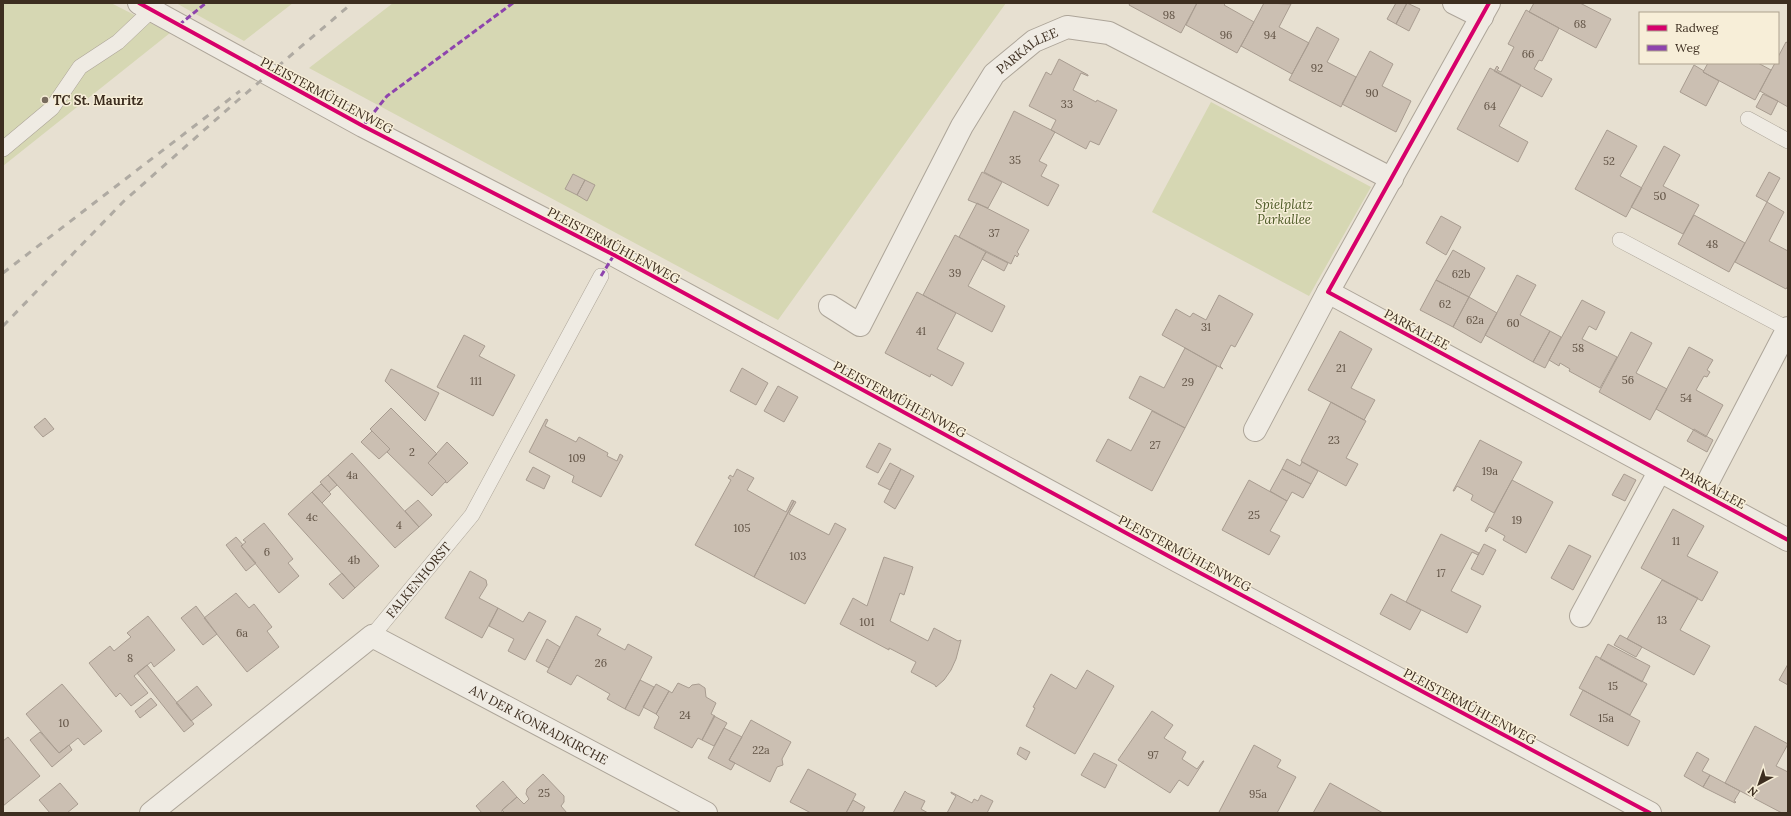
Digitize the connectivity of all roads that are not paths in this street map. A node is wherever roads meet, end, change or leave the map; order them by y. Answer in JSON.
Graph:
{"nodes":[{"id":1,"x":1454,"y":3,"type":"edge"},
{"id":2,"x":150,"y":5,"type":"edge"},
{"id":3,"x":1485,"y":10,"type":"edge"},
{"id":4,"x":1748,"y":119,"type":"dead end"},
{"id":5,"x":1788,"y":141,"type":"edge"},
{"id":6,"x":3,"y":149,"type":"edge"},
{"id":7,"x":1392,"y":179,"type":"junction"},
{"id":8,"x":1620,"y":240,"type":"dead end"},
{"id":9,"x":602,"y":276,"type":"dead end"},
{"id":10,"x":1328,"y":292,"type":"junction"},
{"id":11,"x":830,"y":306,"type":"dead end"},
{"id":12,"x":1788,"y":328,"type":"edge"},
{"id":13,"x":1255,"y":430,"type":"dead end"},
{"id":14,"x":1659,"y":472,"type":"junction"},
{"id":15,"x":1702,"y":493,"type":"junction"},
{"id":16,"x":1788,"y":540,"type":"edge"},
{"id":17,"x":1581,"y":616,"type":"dead end"},
{"id":18,"x":372,"y":636,"type":"junction"},
{"id":19,"x":151,"y":813,"type":"edge"},
{"id":20,"x":706,"y":813,"type":"edge"},
{"id":21,"x":1650,"y":813,"type":"edge"}],
"edges":[{"from":1,"to":3,"type":"street"},
{"from":2,"to":6,"type":"lane"},
{"from":2,"to":21,"type":"street","name":"PLEISTERMÜHLENWEG"},
{"from":3,"to":7,"type":"street"},
{"from":4,"to":5,"type":"lane"},
{"from":7,"to":10,"type":"street"},
{"from":7,"to":11,"type":"street","name":"PARKALLEE"},
{"from":8,"to":12,"type":"lane","name":"PARKALLEE"},
{"from":9,"to":18,"type":"lane","name":"FALKENHORST"},
{"from":10,"to":13,"type":"street"},
{"from":10,"to":14,"type":"street","name":"PARKALLEE"},
{"from":12,"to":15,"type":"street","name":"PARKALLEE"},
{"from":14,"to":15,"type":"street","name":"PARKALLEE"},
{"from":14,"to":17,"type":"street","name":"PARKALLEE"},
{"from":15,"to":16,"type":"street","name":"PARKALLEE"},
{"from":18,"to":19,"type":"street","name":"FALKENHORST"},
{"from":18,"to":20,"type":"street","name":"AN DER KONRADKIRCHE"}]}
